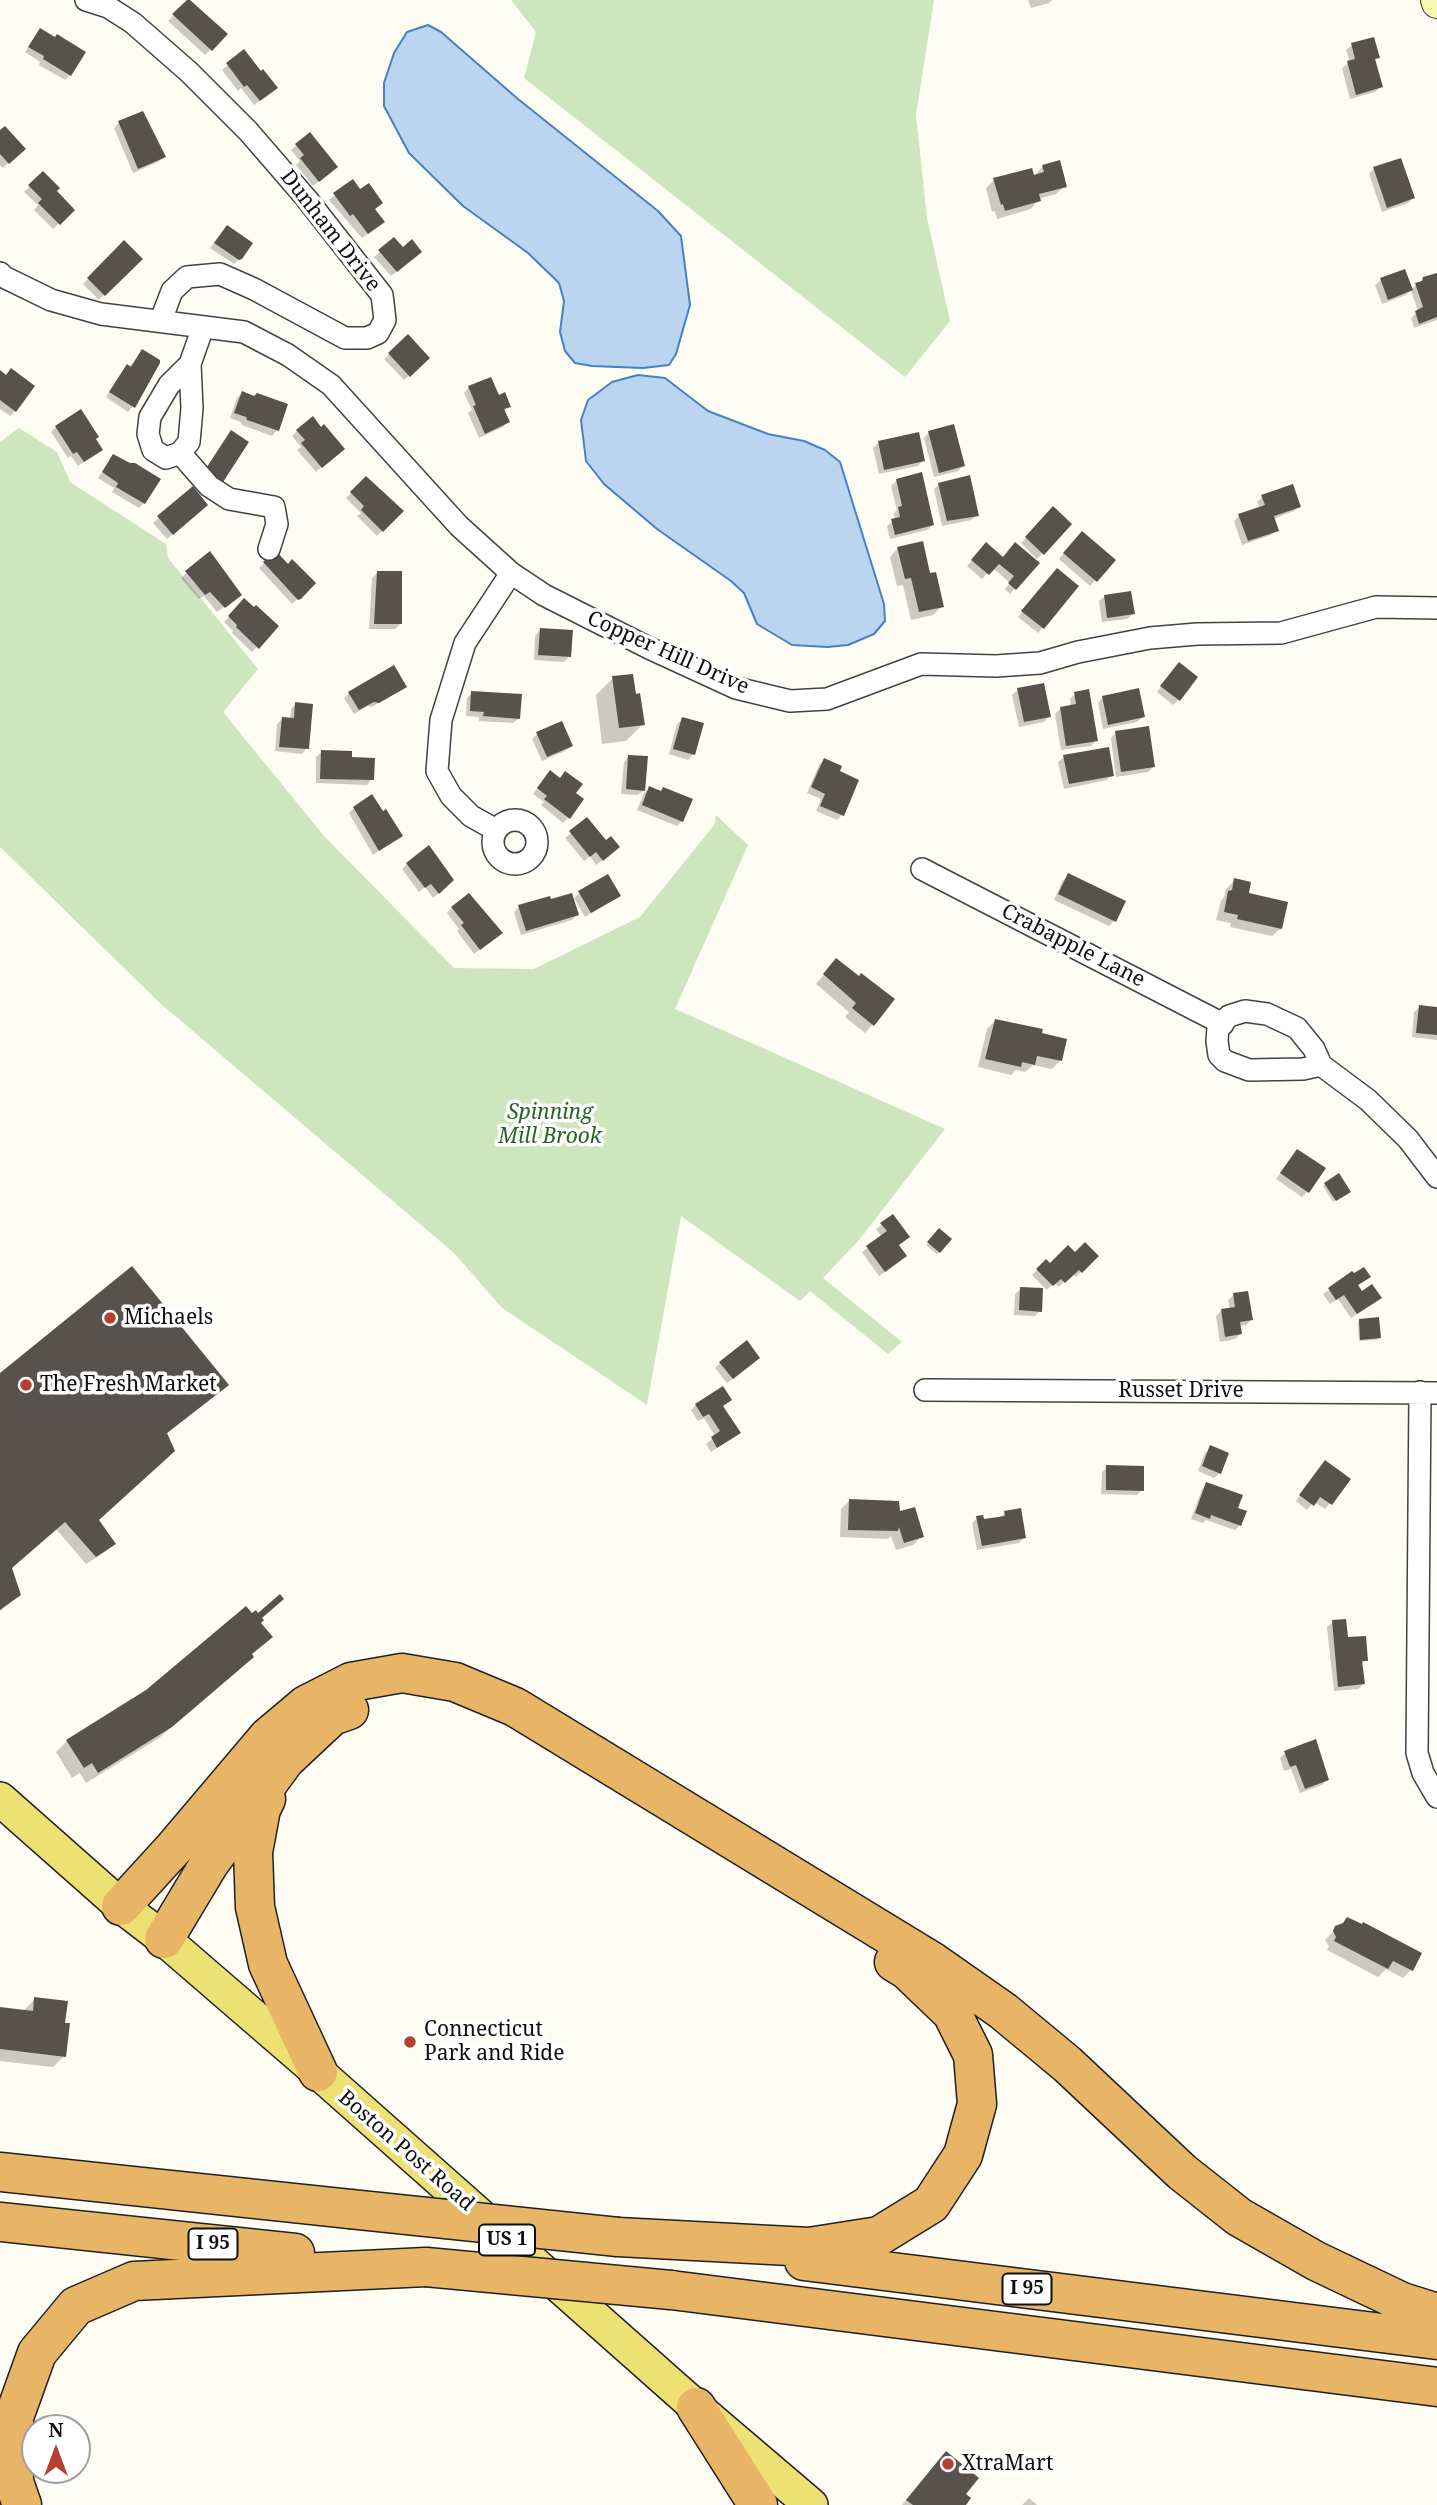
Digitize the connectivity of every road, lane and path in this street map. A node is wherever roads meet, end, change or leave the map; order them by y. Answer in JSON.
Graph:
{"nodes":[{"id":1,"x":86,"y":0,"type":"edge"},
{"id":2,"x":0,"y":273,"type":"edge"},
{"id":3,"x":161,"y":320,"type":"junction"},
{"id":4,"x":203,"y":327,"type":"junction"},
{"id":5,"x":190,"y":364,"type":"junction"},
{"id":6,"x":180,"y":453,"type":"junction"},
{"id":7,"x":269,"y":549,"type":"dead end"},
{"id":8,"x":511,"y":573,"type":"junction"},
{"id":9,"x":1437,"y":608,"type":"edge"},
{"id":10,"x":496,"y":830,"type":"dead end"},
{"id":11,"x":922,"y":869,"type":"dead end"},
{"id":12,"x":1223,"y":1024,"type":"junction"},
{"id":13,"x":1321,"y":1065,"type":"junction"},
{"id":14,"x":1437,"y":1177,"type":"edge"},
{"id":15,"x":925,"y":1390,"type":"dead end"},
{"id":16,"x":1429,"y":1392,"type":"edge"},
{"id":17,"x":285,"y":1760,"type":"junction"},
{"id":18,"x":1437,"y":1797,"type":"edge"},
{"id":19,"x":0,"y":1799,"type":"edge"},
{"id":20,"x":121,"y":1906,"type":"junction"},
{"id":21,"x":164,"y":1939,"type":"junction"},
{"id":22,"x":318,"y":2073,"type":"junction"},
{"id":23,"x":0,"y":2172,"type":"edge"},
{"id":24,"x":0,"y":2222,"type":"edge"},
{"id":25,"x":618,"y":2237,"type":"junction"},
{"id":26,"x":426,"y":2267,"type":"junction"},
{"id":27,"x":1437,"y":2313,"type":"edge"},
{"id":28,"x":1437,"y":2340,"type":"edge"},
{"id":29,"x":1437,"y":2387,"type":"edge"},
{"id":30,"x":696,"y":2407,"type":"junction"},
{"id":31,"x":22,"y":2505,"type":"edge"},
{"id":32,"x":758,"y":2505,"type":"edge"},
{"id":33,"x":811,"y":2505,"type":"edge"}],
"edges":[{"from":1,"to":3,"type":"street","name":"Dunham Drive"},
{"from":2,"to":3,"type":"street","name":"Copper Hill Drive"},
{"from":3,"to":4,"type":"street","name":"Copper Hill Drive"},
{"from":4,"to":5,"type":"street"},
{"from":4,"to":8,"type":"street","name":"Copper Hill Drive"},
{"from":5,"to":6,"type":"street"},
{"from":5,"to":6,"type":"street"},
{"from":6,"to":7,"type":"street"},
{"from":8,"to":9,"type":"street","name":"Copper Hill Drive"},
{"from":8,"to":10,"type":"street"},
{"from":11,"to":12,"type":"street","name":"Crabapple Lane"},
{"from":12,"to":13,"type":"street"},
{"from":12,"to":13,"type":"street"},
{"from":13,"to":14,"type":"street"},
{"from":15,"to":16,"type":"street","name":"Russet Drive"},
{"from":16,"to":18,"type":"street"},
{"from":17,"to":21,"type":"highway"},
{"from":17,"to":22,"type":"highway"},
{"from":17,"to":25,"type":"highway"},
{"from":19,"to":20,"type":"main road","name":"Boston Post Road","number":"US 1"},
{"from":20,"to":21,"type":"main road","name":"Boston Post Road","number":"US 1"},
{"from":20,"to":27,"type":"highway"},
{"from":21,"to":22,"type":"main road","name":"Boston Post Road","number":"US 1"},
{"from":22,"to":30,"type":"main road","name":"Boston Post Road","number":"US 1"},
{"from":23,"to":25,"type":"highway","number":"I 95","bridge":true},
{"from":24,"to":26,"type":"highway","number":"I 95"},
{"from":25,"to":28,"type":"highway","number":"I 95"},
{"from":26,"to":29,"type":"highway","number":"I 95","bridge":true},
{"from":26,"to":31,"type":"highway"},
{"from":30,"to":32,"type":"highway"},
{"from":30,"to":33,"type":"main road","name":"Boston Post Road","number":"US 1"}]}
